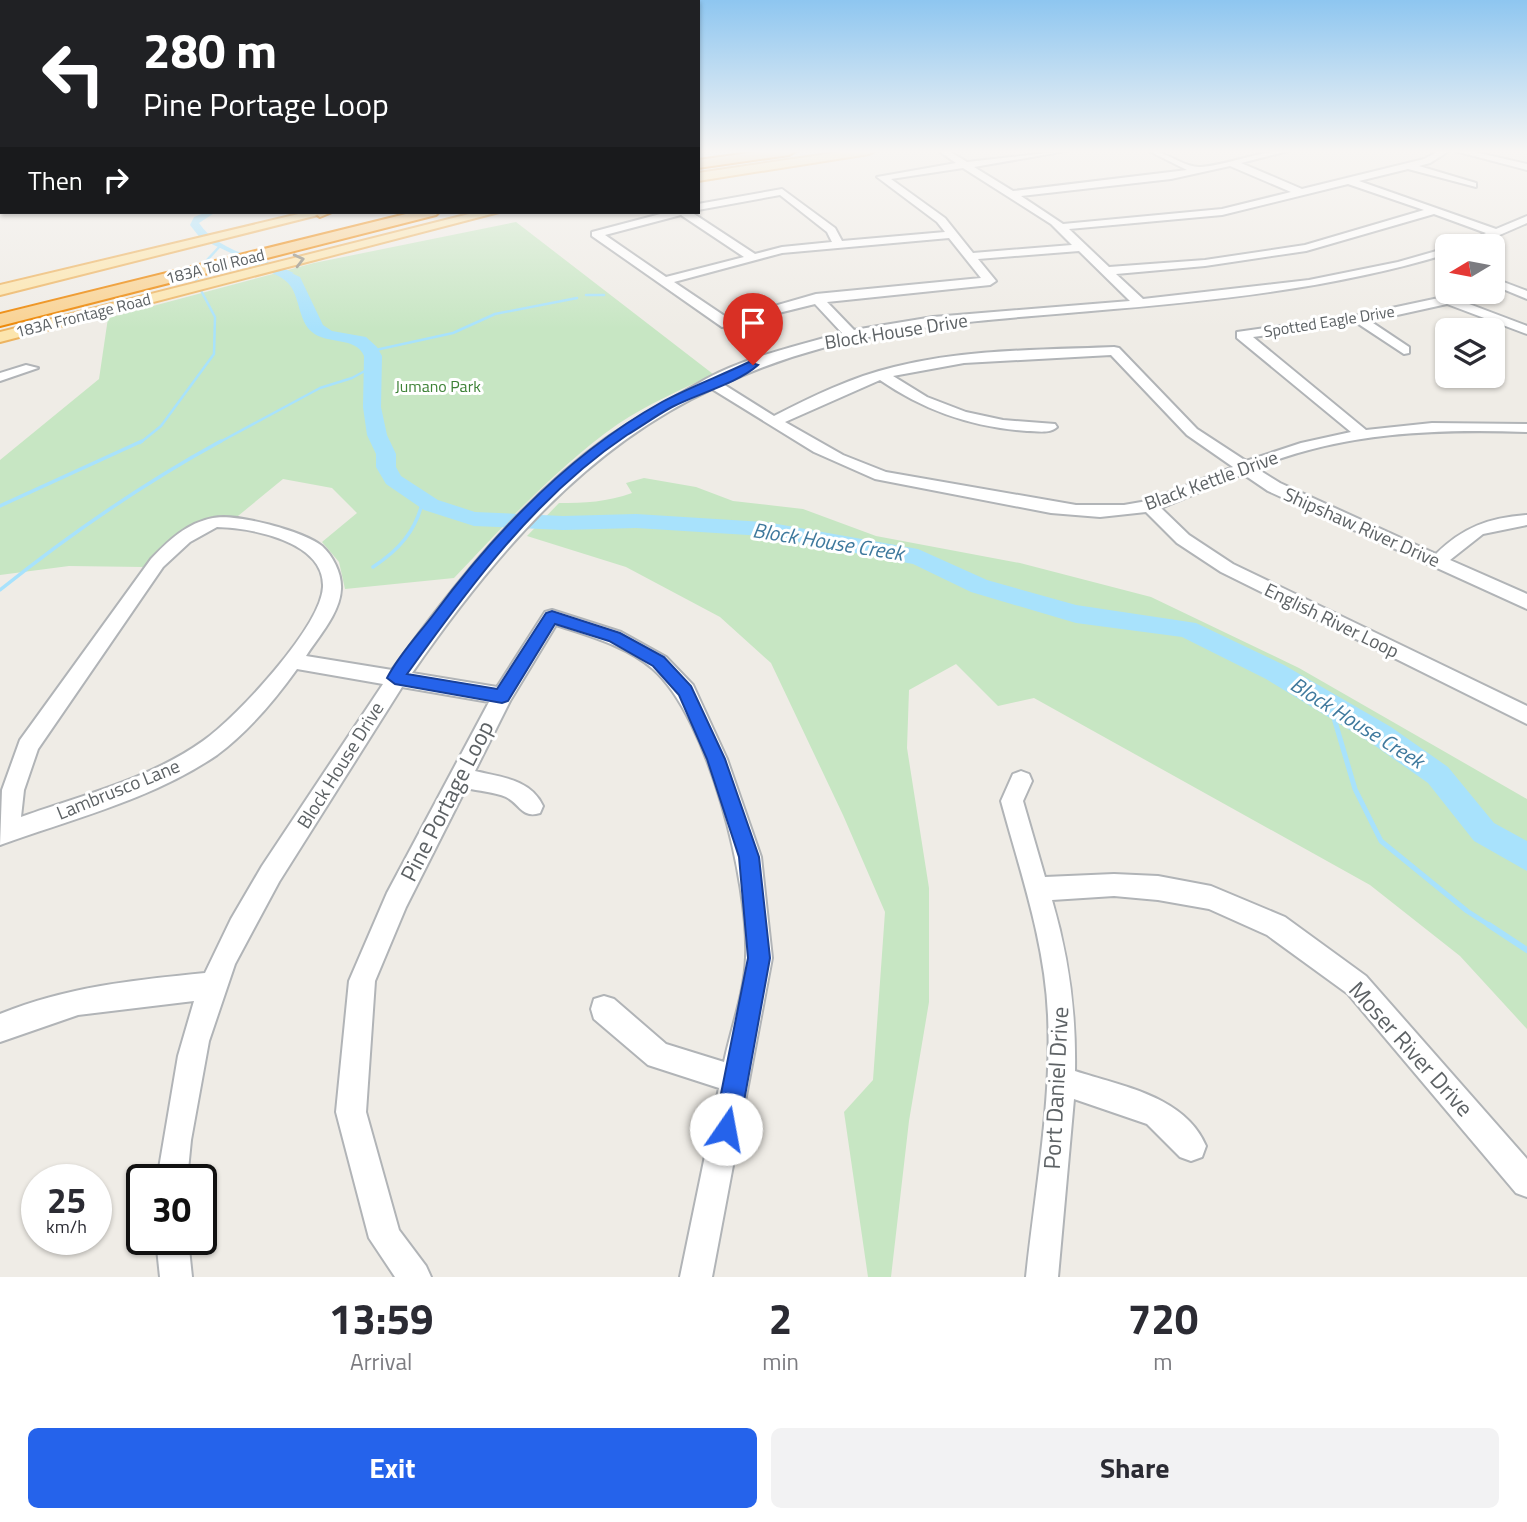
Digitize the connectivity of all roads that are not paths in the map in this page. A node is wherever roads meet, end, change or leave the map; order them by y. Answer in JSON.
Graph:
{"nodes":[{"id":1,"x":806,"y":211,"type":"edge"},
{"id":2,"x":928,"y":211,"type":"edge"},
{"id":3,"x":1036,"y":211,"type":"edge"},
{"id":4,"x":1228,"y":211,"type":"edge"},
{"id":5,"x":1433,"y":211,"type":"joint"},
{"id":6,"x":315,"y":214,"type":"edge"},
{"id":7,"x":365,"y":214,"type":"edge"},
{"id":8,"x":467,"y":214,"type":"edge"},
{"id":9,"x":671,"y":214,"type":"edge"},
{"id":10,"x":687,"y":214,"type":"edge"},
{"id":11,"x":429,"y":217,"type":"edge"},
{"id":12,"x":1527,"y":219,"type":"edge"},
{"id":13,"x":1061,"y":227,"type":"junction"},
{"id":14,"x":1498,"y":233,"type":"joint"},
{"id":15,"x":954,"y":234,"type":"junction"},
{"id":16,"x":838,"y":243,"type":"junction"},
{"id":17,"x":1084,"y":247,"type":"junction"},
{"id":18,"x":751,"y":256,"type":"junction"},
{"id":19,"x":972,"y":256,"type":"junction"},
{"id":20,"x":1433,"y":256,"type":"edge"},
{"id":21,"x":1109,"y":271,"type":"junction"},
{"id":22,"x":665,"y":281,"type":"junction"},
{"id":23,"x":1505,"y":286,"type":"edge"},
{"id":24,"x":0,"y":290,"type":"edge"},
{"id":25,"x":1527,"y":295,"type":"edge"},
{"id":26,"x":816,"y":298,"type":"junction"},
{"id":27,"x":81,"y":299,"type":"junction"},
{"id":28,"x":0,"y":302,"type":"edge"},
{"id":29,"x":1140,"y":303,"type":"junction"},
{"id":30,"x":1359,"y":319,"type":"junction"},
{"id":31,"x":0,"y":320,"type":"edge"},
{"id":32,"x":1527,"y":330,"type":"edge"},
{"id":33,"x":851,"y":335,"type":"junction"},
{"id":34,"x":0,"y":337,"type":"edge"},
{"id":35,"x":1404,"y":350,"type":"dead end"},
{"id":36,"x":31,"y":368,"type":"dead end"},
{"id":37,"x":883,"y":375,"type":"junction"},
{"id":38,"x":0,"y":377,"type":"edge"},
{"id":39,"x":711,"y":382,"type":"junction"},
{"id":40,"x":775,"y":421,"type":"junction"},
{"id":41,"x":1050,"y":428,"type":"dead end"},
{"id":42,"x":1527,"y":428,"type":"edge"},
{"id":43,"x":1364,"y":436,"type":"junction"},
{"id":44,"x":1242,"y":467,"type":"junction"},
{"id":45,"x":1150,"y":506,"type":"junction"},
{"id":46,"x":1527,"y":520,"type":"edge"},
{"id":47,"x":1438,"y":562,"type":"junction"},
{"id":48,"x":1527,"y":602,"type":"edge"},
{"id":49,"x":293,"y":661,"type":"junction"},
{"id":50,"x":395,"y":678,"type":"junction"},
{"id":51,"x":502,"y":696,"type":"junction"},
{"id":52,"x":1527,"y":716,"type":"edge"},
{"id":53,"x":460,"y":777,"type":"junction"},
{"id":54,"x":1021,"y":780,"type":"dead end"},
{"id":55,"x":532,"y":806,"type":"dead end"},
{"id":56,"x":4,"y":834,"type":"edge"},
{"id":57,"x":1038,"y":889,"type":"junction"},
{"id":58,"x":212,"y":986,"type":"junction"},
{"id":59,"x":604,"y":1009,"type":"dead end"},
{"id":60,"x":0,"y":1028,"type":"edge"},
{"id":61,"x":737,"y":1080,"type":"junction"},
{"id":62,"x":1061,"y":1081,"type":"junction"},
{"id":63,"x":1191,"y":1146,"type":"dead end"},
{"id":64,"x":174,"y":1164,"type":"edge"},
{"id":65,"x":1527,"y":1182,"type":"edge"},
{"id":66,"x":174,"y":1255,"type":"edge"},
{"id":67,"x":176,"y":1277,"type":"edge"},
{"id":68,"x":415,"y":1277,"type":"edge"},
{"id":69,"x":696,"y":1277,"type":"edge"},
{"id":70,"x":1042,"y":1277,"type":"edge"}],
"edges":[{"from":1,"to":16,"type":"street"},
{"from":2,"to":15,"type":"street"},
{"from":3,"to":13,"type":"street"},
{"from":4,"to":13,"type":"street"},
{"from":5,"to":14,"type":"street"},
{"from":5,"to":21,"type":"street"},
{"from":6,"to":24,"type":"main road"},
{"from":7,"to":27,"type":"highway","name":"183A Toll Road"},
{"from":8,"to":11,"type":"main road"},
{"from":9,"to":22,"type":"street"},
{"from":10,"to":18,"type":"street"},
{"from":27,"to":11,"type":"highway","name":"183A Toll Road","one_way":true},
{"from":12,"to":14,"type":"street"},
{"from":13,"to":17,"type":"street"},
{"from":15,"to":16,"type":"street"},
{"from":15,"to":19,"type":"street"},
{"from":16,"to":18,"type":"street"},
{"from":17,"to":19,"type":"street"},
{"from":17,"to":21,"type":"street"},
{"from":18,"to":22,"type":"street"},
{"from":19,"to":26,"type":"street"},
{"from":20,"to":29,"type":"street","name":"Block House Drive"},
{"from":21,"to":29,"type":"street"},
{"from":22,"to":26,"type":"street"},
{"from":23,"to":25,"type":"street"},
{"from":26,"to":33,"type":"street"},
{"from":27,"to":28,"type":"highway","name":"183A Toll Road"},
{"from":27,"to":31,"type":"highway","name":"183A Toll Road"},
{"from":27,"to":34,"type":"main road","name":"183A Frontage Road"},
{"from":29,"to":33,"type":"street","name":"Block House Drive"},
{"from":30,"to":32,"type":"street","name":"Spotted Eagle Drive"},
{"from":30,"to":35,"type":"street"},
{"from":30,"to":43,"type":"street","name":"Spotted Eagle Drive"},
{"from":33,"to":39,"type":"street","name":"Block House Drive"},
{"from":36,"to":38,"type":"street"},
{"from":37,"to":40,"type":"street"},
{"from":37,"to":41,"type":"street"},
{"from":37,"to":44,"type":"street","name":"Shipshaw River Drive"},
{"from":39,"to":40,"type":"street","name":"Black Kettle Drive"},
{"from":39,"to":50,"type":"street","name":"Block House Drive"},
{"from":40,"to":45,"type":"street","name":"Black Kettle Drive"},
{"from":42,"to":43,"type":"street","name":"Black Kettle Drive"},
{"from":43,"to":44,"type":"street","name":"Black Kettle Drive"},
{"from":44,"to":45,"type":"street","name":"Black Kettle Drive"},
{"from":44,"to":47,"type":"street","name":"Shipshaw River Drive"},
{"from":45,"to":52,"type":"street","name":"English River Loop"},
{"from":46,"to":47,"type":"street"},
{"from":47,"to":48,"type":"street","name":"Shipshaw River Drive"},
{"from":49,"to":50,"type":"street"},
{"from":49,"to":56,"type":"street","name":"Lambrusco Lane"},
{"from":49,"to":56,"type":"street","name":"Lambrusco Lane"},
{"from":50,"to":51,"type":"street"},
{"from":50,"to":58,"type":"street","name":"Block House Drive"},
{"from":51,"to":53,"type":"street","name":"Pine Portage Loop"},
{"from":51,"to":61,"type":"street","name":"Pine Portage Loop"},
{"from":53,"to":55,"type":"street"},
{"from":53,"to":68,"type":"street","name":"Pine Portage Loop"},
{"from":54,"to":57,"type":"street","name":"Port Daniel Drive"},
{"from":57,"to":62,"type":"street","name":"Port Daniel Drive"},
{"from":57,"to":65,"type":"street","name":"Moser River Drive"},
{"from":58,"to":60,"type":"street"},
{"from":58,"to":64,"type":"street","name":"Block House Drive"},
{"from":59,"to":61,"type":"street"},
{"from":61,"to":69,"type":"street","name":"Pine Portage Loop"},
{"from":62,"to":63,"type":"street"},
{"from":62,"to":70,"type":"street","name":"Port Daniel Drive"},
{"from":66,"to":67,"type":"street"}]}
